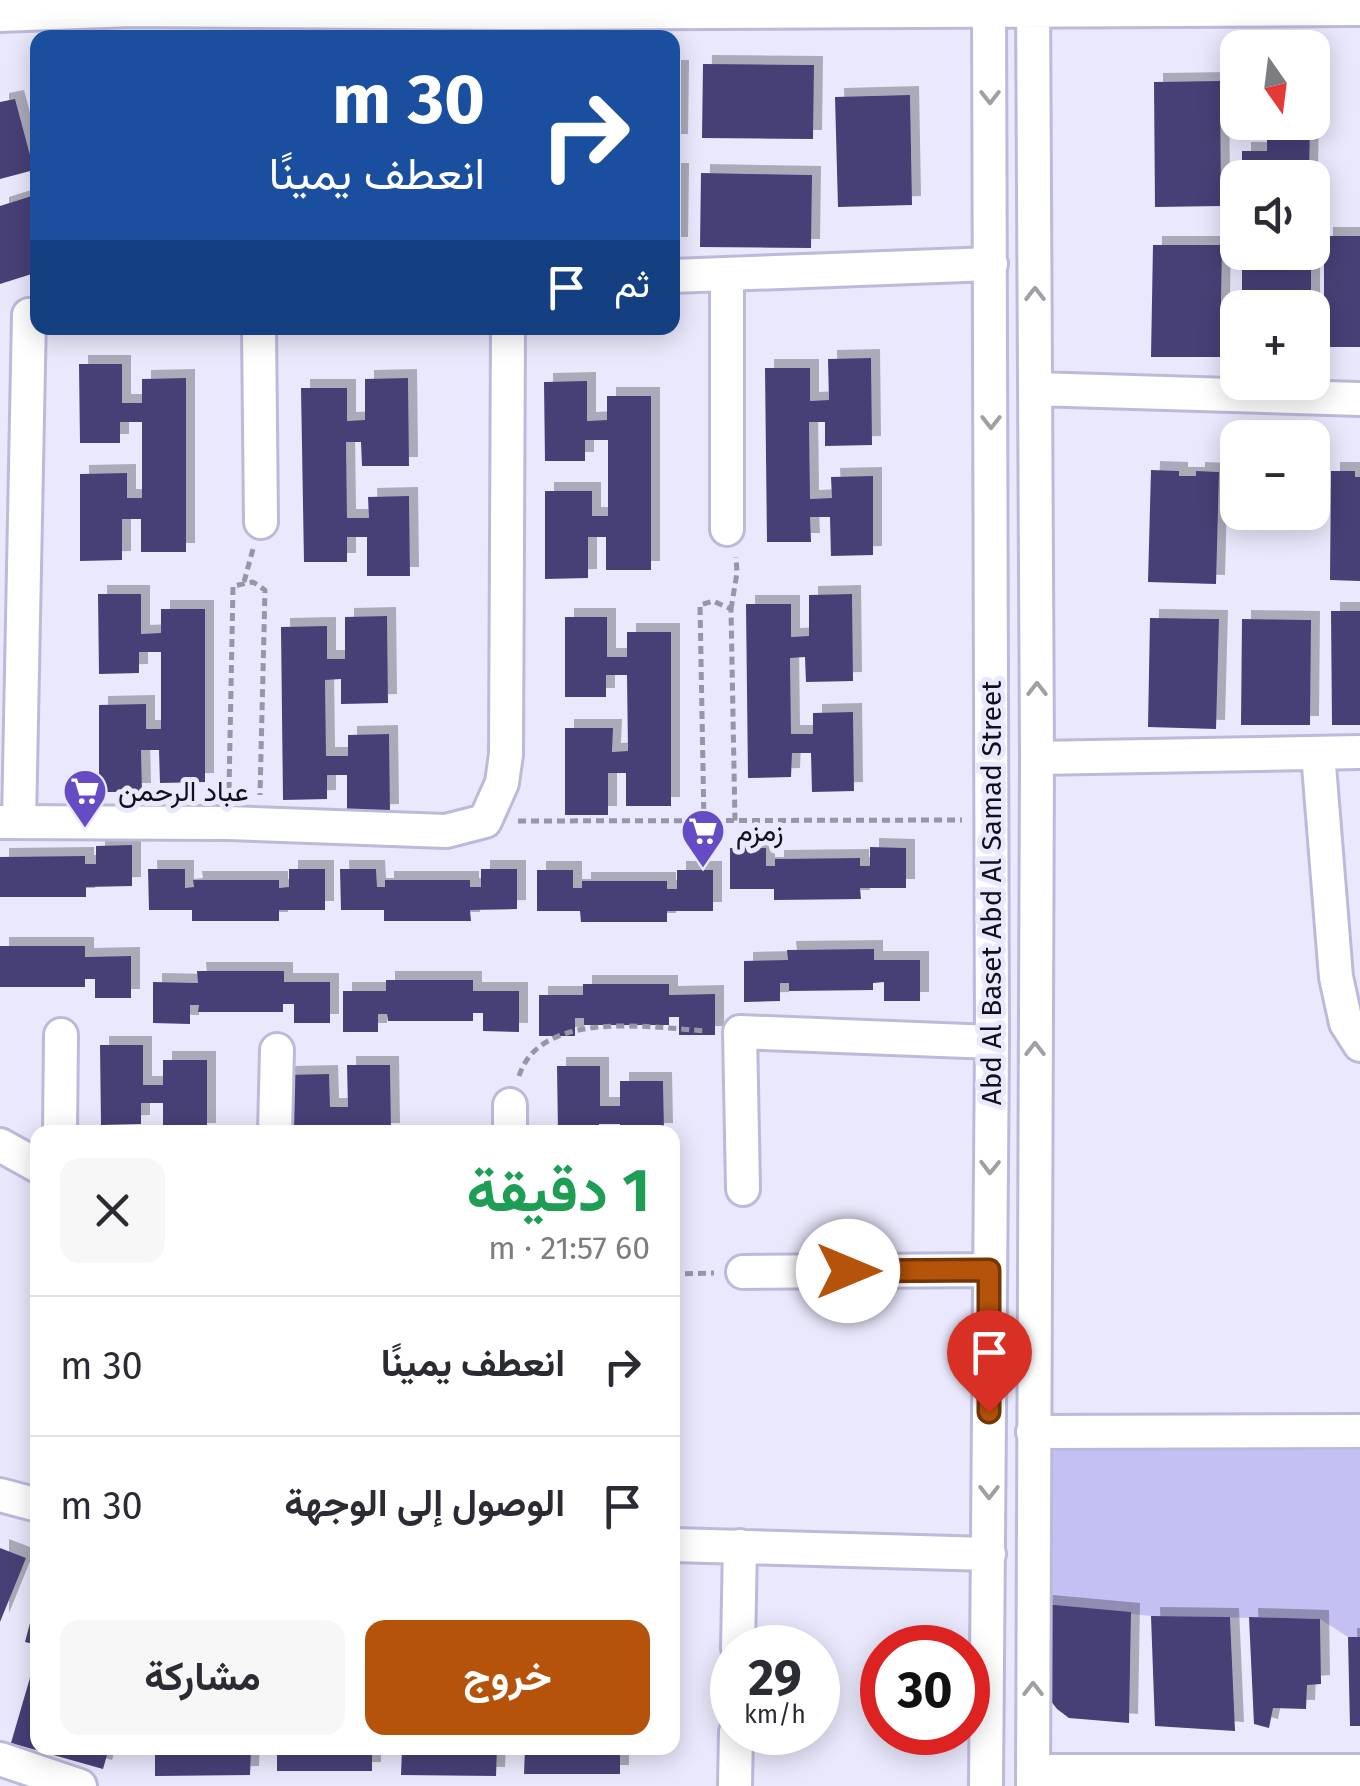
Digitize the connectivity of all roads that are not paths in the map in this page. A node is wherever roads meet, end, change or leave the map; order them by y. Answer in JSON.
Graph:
{"nodes":[{"id":1,"x":989,"y":6,"type":"edge"},
{"id":2,"x":1033,"y":6,"type":"edge"},
{"id":3,"x":1360,"y":10,"type":"edge"},
{"id":4,"x":0,"y":16,"type":"edge"},
{"id":5,"x":516,"y":25,"type":"edge"},
{"id":6,"x":991,"y":264,"type":"junction"},
{"id":7,"x":680,"y":276,"type":"edge"},
{"id":8,"x":728,"y":276,"type":"junction"},
{"id":9,"x":22,"y":317,"type":"edge"},
{"id":10,"x":259,"y":335,"type":"edge"},
{"id":11,"x":508,"y":335,"type":"edge"},
{"id":12,"x":1035,"y":389,"type":"junction"},
{"id":13,"x":1360,"y":398,"type":"edge"},
{"id":14,"x":261,"y":522,"type":"dead end"},
{"id":15,"x":726,"y":530,"type":"road end"},
{"id":16,"x":1360,"y":752,"type":"edge"},
{"id":17,"x":1318,"y":753,"type":"junction"},
{"id":18,"x":1037,"y":758,"type":"junction"},
{"id":19,"x":10,"y":822,"type":"edge"},
{"id":20,"x":61,"y":1035,"type":"dead end"},
{"id":21,"x":992,"y":1042,"type":"junction"},
{"id":22,"x":1360,"y":1045,"type":"edge"},
{"id":23,"x":276,"y":1050,"type":"dead end"},
{"id":24,"x":60,"y":1125,"type":"edge"},
{"id":25,"x":275,"y":1125,"type":"edge"},
{"id":26,"x":0,"y":1145,"type":"edge"},
{"id":27,"x":30,"y":1162,"type":"edge"},
{"id":28,"x":743,"y":1189,"type":"dead end"},
{"id":29,"x":989,"y":1270,"type":"junction"},
{"id":30,"x":743,"y":1272,"type":"road end"},
{"id":31,"x":1033,"y":1432,"type":"junction"},
{"id":32,"x":1360,"y":1432,"type":"edge"},
{"id":33,"x":0,"y":1496,"type":"edge"},
{"id":34,"x":30,"y":1503,"type":"edge"},
{"id":35,"x":680,"y":1544,"type":"edge"},
{"id":36,"x":740,"y":1546,"type":"junction"},
{"id":37,"x":989,"y":1554,"type":"junction"},
{"id":38,"x":738,"y":1625,"type":"edge"},
{"id":39,"x":736,"y":1755,"type":"edge"},
{"id":40,"x":0,"y":1759,"type":"edge"},
{"id":41,"x":1360,"y":1770,"type":"edge"},
{"id":42,"x":1033,"y":1778,"type":"edge"},
{"id":43,"x":80,"y":1786,"type":"edge"},
{"id":44,"x":735,"y":1786,"type":"edge"},
{"id":45,"x":986,"y":1786,"type":"edge"}],
"edges":[{"from":1,"to":2,"type":"street"},
{"from":1,"to":5,"type":"street"},
{"from":1,"to":6,"type":"street","name":"Abd Al Baset Abd Al Samad Street","one_way":true},
{"from":2,"to":3,"type":"street"},
{"from":12,"to":2,"type":"street","name":"Abd Al Baset Abd Al Samad Street","one_way":true},
{"from":4,"to":5,"type":"street"},
{"from":6,"to":8,"type":"street"},
{"from":6,"to":21,"type":"street","name":"Abd Al Baset Abd Al Samad Street","one_way":true},
{"from":7,"to":8,"type":"street"},
{"from":8,"to":15,"type":"street"},
{"from":9,"to":19,"type":"street"},
{"from":10,"to":14,"type":"street"},
{"from":11,"to":19,"type":"street"},
{"from":12,"to":13,"type":"street"},
{"from":18,"to":12,"type":"street","name":"Abd Al Baset Abd Al Samad Street","one_way":true},
{"from":16,"to":17,"type":"street"},
{"from":17,"to":18,"type":"street"},
{"from":17,"to":22,"type":"street"},
{"from":31,"to":18,"type":"street","name":"Abd Al Baset Abd Al Samad Street","one_way":true},
{"from":20,"to":24,"type":"street"},
{"from":21,"to":28,"type":"street"},
{"from":21,"to":29,"type":"street","name":"Abd Al Baset Abd Al Samad Street","one_way":true},
{"from":23,"to":25,"type":"street"},
{"from":26,"to":27,"type":"street"},
{"from":29,"to":30,"type":"street"},
{"from":29,"to":37,"type":"street","name":"Abd Al Baset Abd Al Samad Street","one_way":true},
{"from":31,"to":32,"type":"street"},
{"from":42,"to":31,"type":"street","name":"Abd Al Baset Abd Al Samad Street","one_way":true},
{"from":33,"to":34,"type":"street"},
{"from":35,"to":36,"type":"street"},
{"from":36,"to":37,"type":"street"},
{"from":36,"to":38,"type":"street"},
{"from":37,"to":45,"type":"street","name":"Abd Al Baset Abd Al Samad Street"},
{"from":39,"to":44,"type":"street"},
{"from":40,"to":43,"type":"street"},
{"from":41,"to":42,"type":"street"}]}
